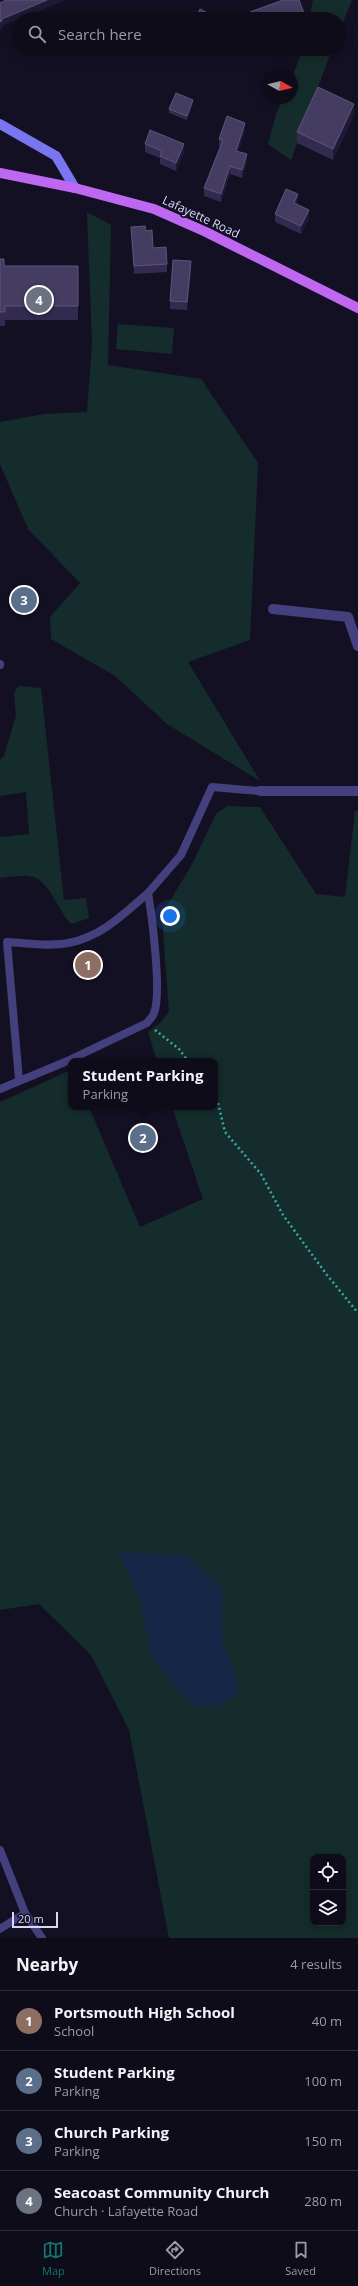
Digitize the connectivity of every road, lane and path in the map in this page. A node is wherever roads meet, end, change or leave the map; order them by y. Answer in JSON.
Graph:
{"nodes":[{"id":1,"x":0,"y":124,"type":"edge"},
{"id":2,"x":0,"y":173,"type":"edge"},
{"id":3,"x":75,"y":188,"type":"junction"},
{"id":4,"x":358,"y":308,"type":"edge"},
{"id":5,"x":273,"y":609,"type":"dead end"},
{"id":6,"x":358,"y":646,"type":"edge"},
{"id":7,"x":260,"y":790,"type":"joint"},
{"id":8,"x":358,"y":791,"type":"edge"},
{"id":9,"x":148,"y":893,"type":"junction"},
{"id":10,"x":147,"y":1023,"type":"junction"},
{"id":11,"x":73,"y":1058,"type":"edge"},
{"id":12,"x":186,"y":1058,"type":"edge"},
{"id":13,"x":68,"y":1060,"type":"edge"},
{"id":14,"x":19,"y":1080,"type":"junction"},
{"id":15,"x":0,"y":1089,"type":"edge"},
{"id":16,"x":218,"y":1104,"type":"edge"},
{"id":17,"x":358,"y":1313,"type":"edge"},
{"id":18,"x":0,"y":1850,"type":"edge"},
{"id":19,"x":24,"y":1913,"type":"junction"},
{"id":20,"x":0,"y":1929,"type":"edge"},
{"id":21,"x":42,"y":1938,"type":"edge"}],
"edges":[{"from":1,"to":3,"type":"street"},
{"from":2,"to":3,"type":"main road","name":"Lafayette Road"},
{"from":3,"to":4,"type":"main road","name":"Lafayette Road"},
{"from":5,"to":6,"type":"street"},
{"from":7,"to":8,"type":"street"},
{"from":7,"to":9,"type":"lane"},
{"from":9,"to":10,"type":"lane"},
{"from":9,"to":14,"type":"lane"},
{"from":10,"to":11,"type":"lane"},
{"from":10,"to":12,"type":"path"},
{"from":13,"to":14,"type":"lane"},
{"from":14,"to":15,"type":"lane"},
{"from":16,"to":17,"type":"path"},
{"from":18,"to":19,"type":"lane"},
{"from":19,"to":20,"type":"lane"},
{"from":19,"to":21,"type":"lane"}]}
